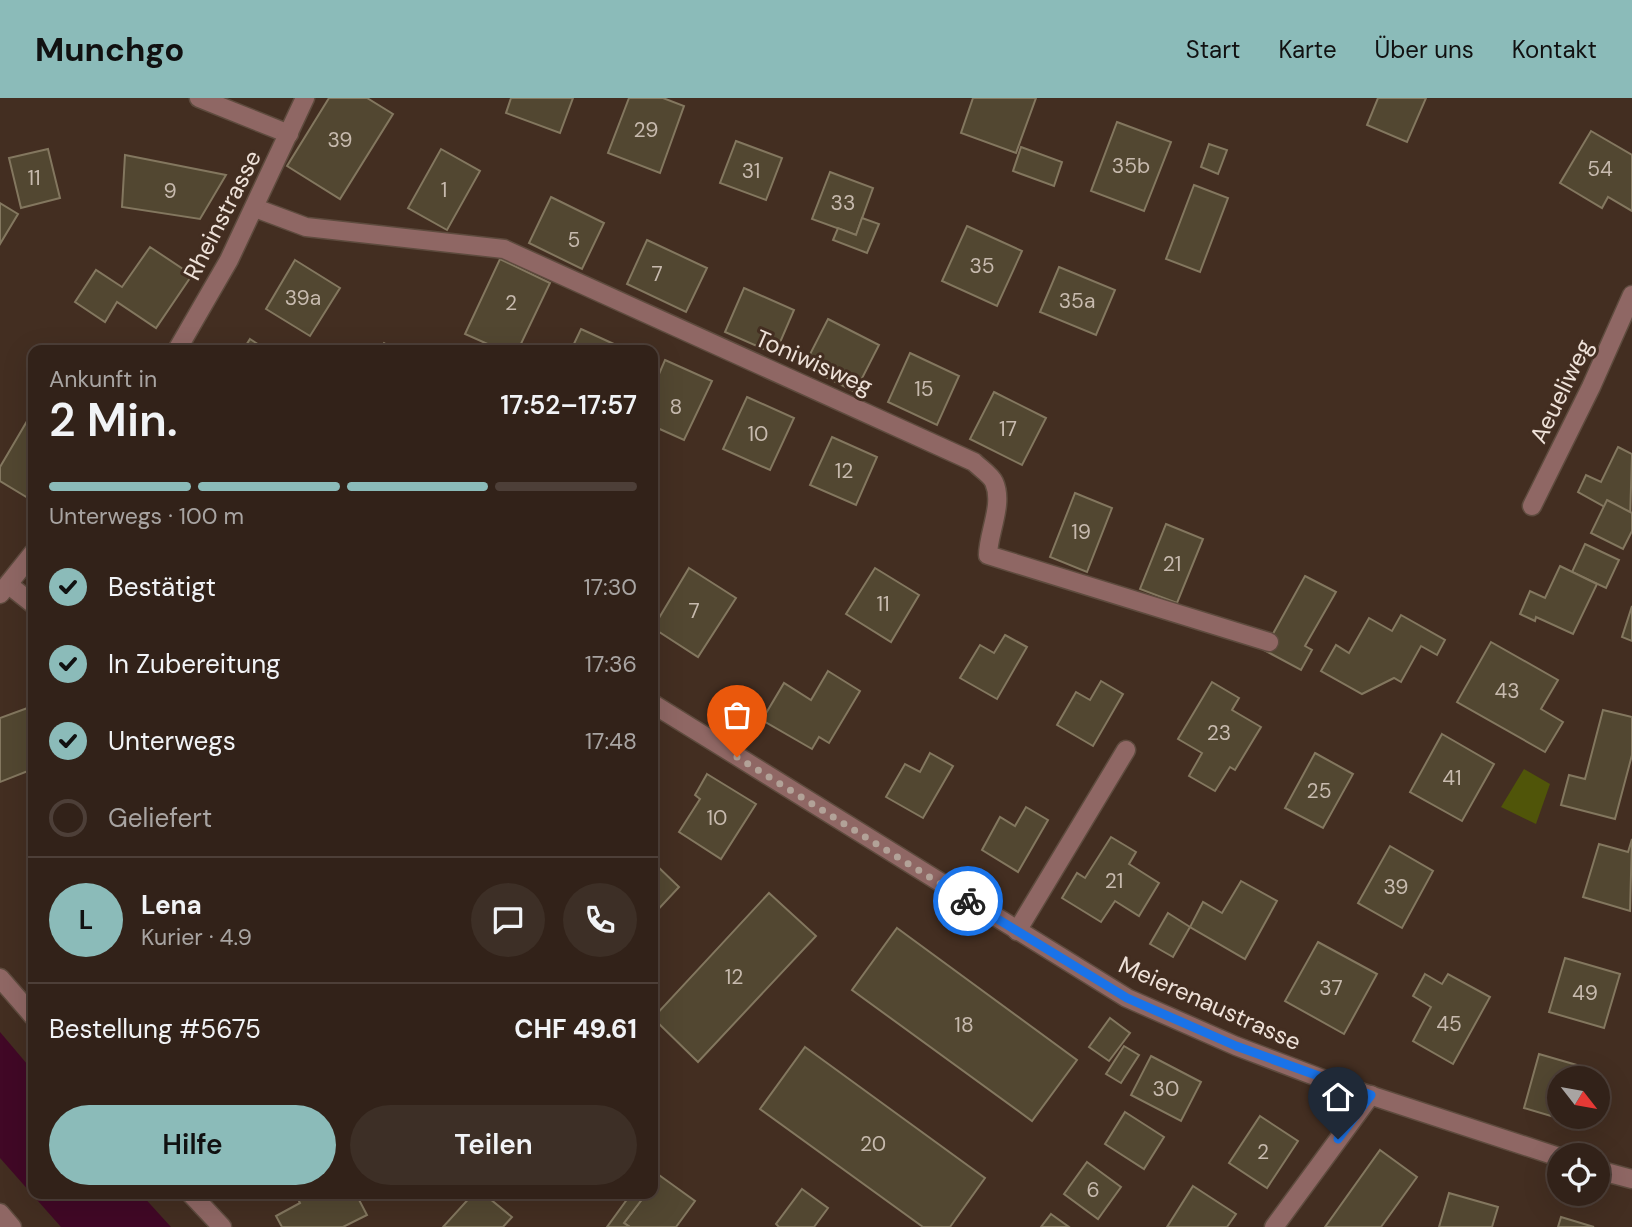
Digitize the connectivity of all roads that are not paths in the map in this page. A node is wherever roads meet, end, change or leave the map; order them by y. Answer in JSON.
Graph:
{"nodes":[{"id":1,"x":199,"y":98,"type":"edge"},
{"id":2,"x":305,"y":98,"type":"edge"},
{"id":3,"x":289,"y":134,"type":"junction"},
{"id":4,"x":255,"y":208,"type":"junction"},
{"id":5,"x":1632,"y":295,"type":"edge"},
{"id":6,"x":180,"y":345,"type":"edge"},
{"id":7,"x":1532,"y":506,"type":"dead end"},
{"id":8,"x":28,"y":559,"type":"edge"},
{"id":9,"x":4,"y":589,"type":"edge"},
{"id":10,"x":28,"y":601,"type":"edge"},
{"id":11,"x":1269,"y":642,"type":"dead end"},
{"id":12,"x":658,"y":707,"type":"edge"},
{"id":13,"x":1126,"y":750,"type":"dead end"},
{"id":14,"x":1017,"y":931,"type":"junction"},
{"id":15,"x":0,"y":978,"type":"edge"},
{"id":16,"x":28,"y":1010,"type":"edge"},
{"id":17,"x":1371,"y":1095,"type":"junction"},
{"id":18,"x":1547,"y":1153,"type":"edge"},
{"id":19,"x":1610,"y":1174,"type":"edge"},
{"id":20,"x":1632,"y":1180,"type":"edge"},
{"id":21,"x":196,"y":1199,"type":"edge"},
{"id":22,"x":0,"y":1213,"type":"edge"},
{"id":23,"x":12,"y":1227,"type":"edge"},
{"id":24,"x":222,"y":1227,"type":"edge"},
{"id":25,"x":1274,"y":1227,"type":"edge"}],
"edges":[{"from":1,"to":3,"type":"street"},
{"from":2,"to":3,"type":"street","name":"Rheinstrasse"},
{"from":3,"to":4,"type":"street","name":"Rheinstrasse"},
{"from":4,"to":6,"type":"street","name":"Rheinstrasse"},
{"from":4,"to":11,"type":"street","name":"Toniwisweg"},
{"from":5,"to":7,"type":"street","name":"Aeueliweg"},
{"from":8,"to":9,"type":"street"},
{"from":9,"to":10,"type":"street"},
{"from":12,"to":14,"type":"street","name":"Meierenaustrasse"},
{"from":13,"to":14,"type":"street"},
{"from":14,"to":17,"type":"street","name":"Meierenaustrasse"},
{"from":15,"to":16,"type":"street"},
{"from":17,"to":18,"type":"street","name":"Meierenaustrasse"},
{"from":17,"to":25,"type":"street"},
{"from":19,"to":20,"type":"street"},
{"from":21,"to":24,"type":"street"},
{"from":22,"to":23,"type":"street"}]}
